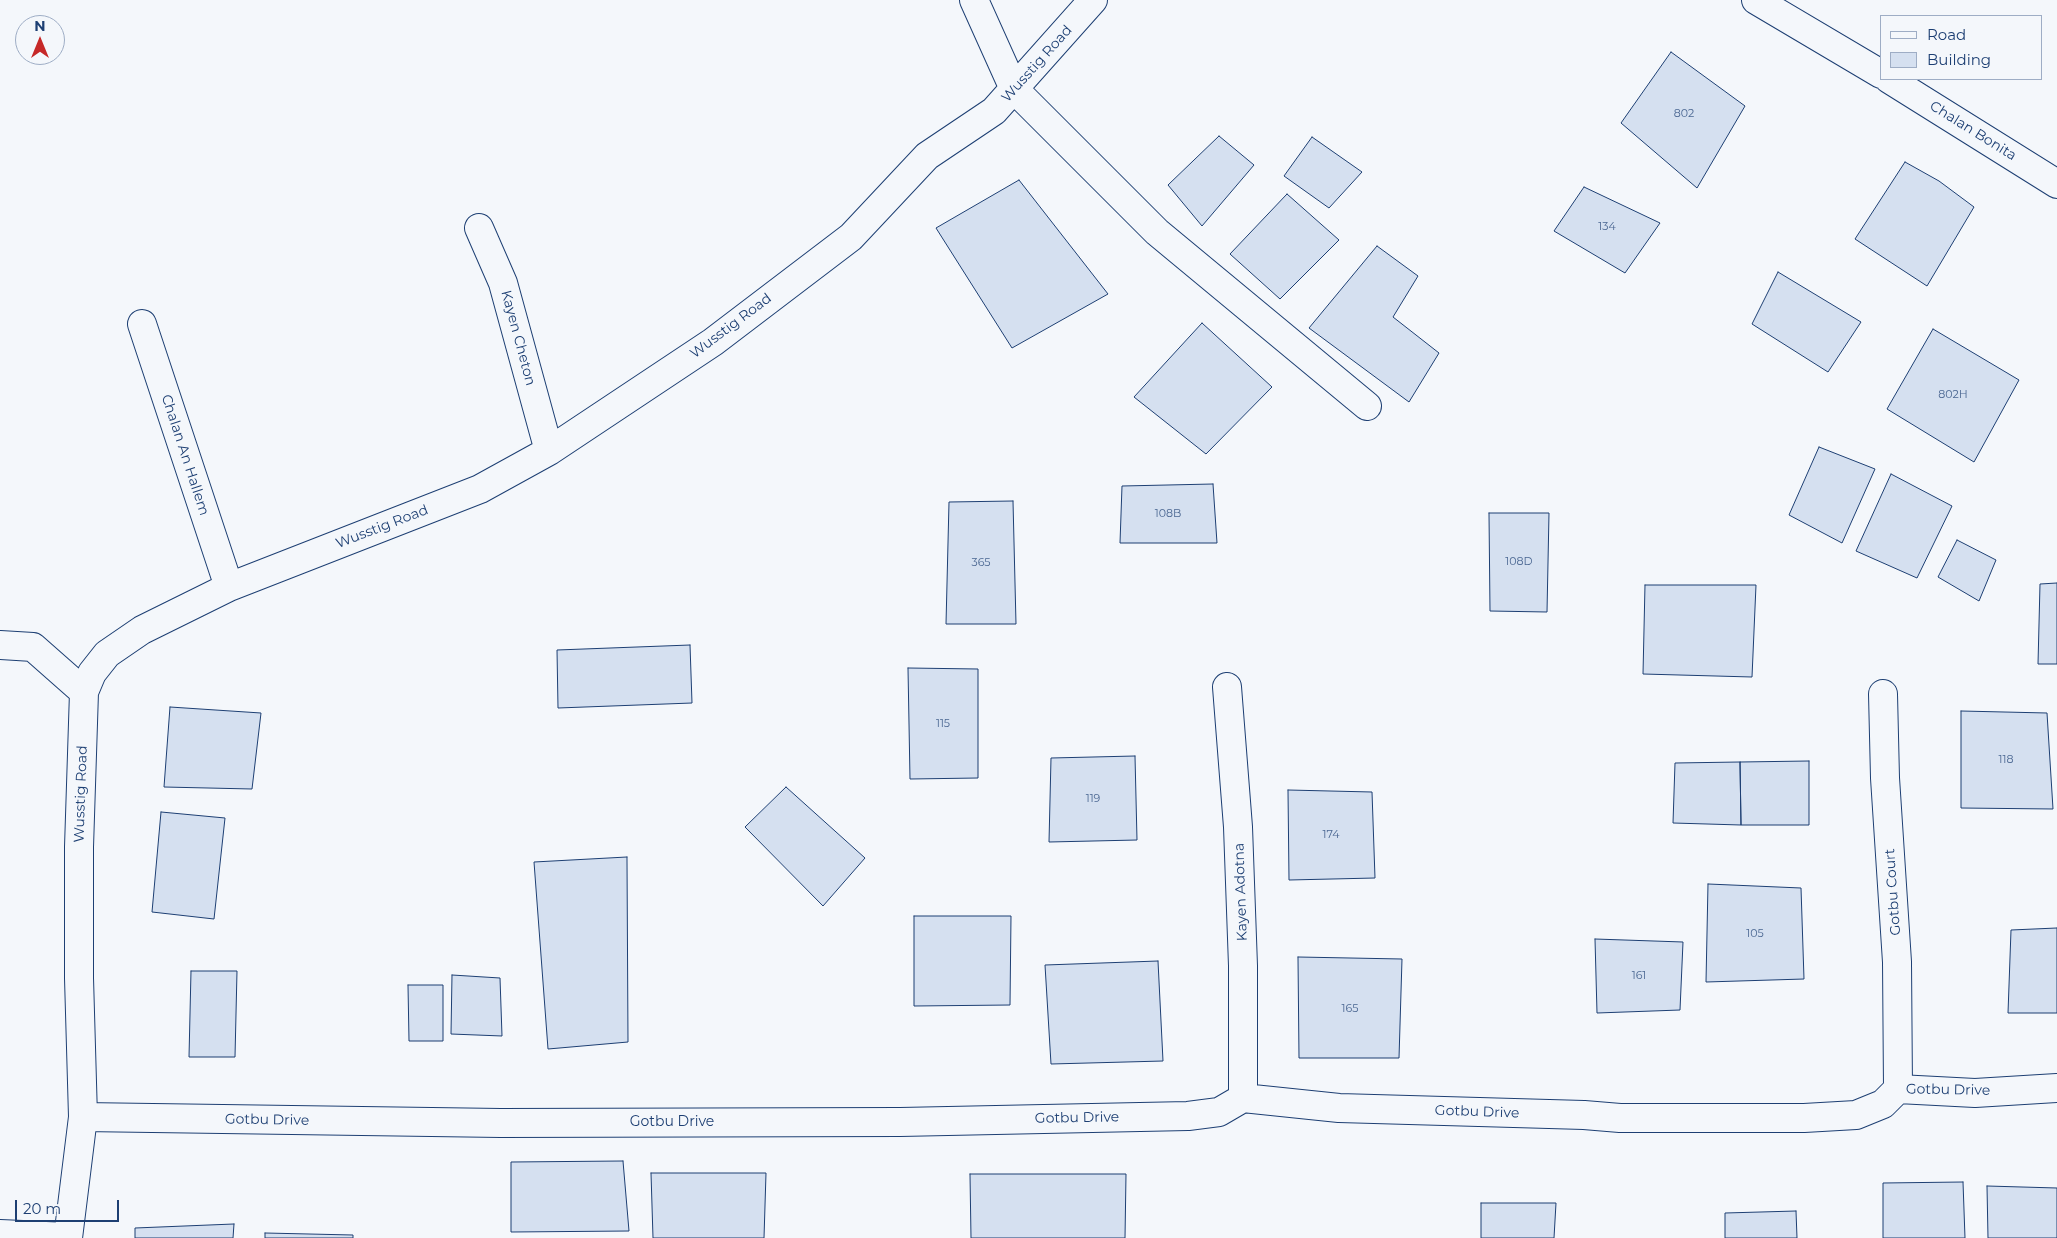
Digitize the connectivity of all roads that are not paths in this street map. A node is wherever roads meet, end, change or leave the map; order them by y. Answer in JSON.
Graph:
{"nodes":[{"id":1,"x":974,"y":0,"type":"edge"},
{"id":2,"x":1093,"y":0,"type":"edge"},
{"id":3,"x":1756,"y":0,"type":"edge"},
{"id":4,"x":1880,"y":73,"type":"edge"},
{"id":5,"x":1891,"y":80,"type":"edge"},
{"id":6,"x":1014,"y":89,"type":"junction"},
{"id":7,"x":2057,"y":184,"type":"edge"},
{"id":8,"x":479,"y":228,"type":"dead end"},
{"id":9,"x":142,"y":324,"type":"dead end"},
{"id":10,"x":1367,"y":406,"type":"dead end"},
{"id":11,"x":549,"y":451,"type":"junction"},
{"id":12,"x":228,"y":587,"type":"junction"},
{"id":13,"x":0,"y":645,"type":"edge"},
{"id":14,"x":1227,"y":687,"type":"dead end"},
{"id":15,"x":84,"y":692,"type":"junction"},
{"id":16,"x":1883,"y":694,"type":"dead end"},
{"id":17,"x":2057,"y":1088,"type":"edge"},
{"id":18,"x":1898,"y":1089,"type":"junction"},
{"id":19,"x":1243,"y":1098,"type":"junction"},
{"id":20,"x":83,"y":1117,"type":"junction"},
{"id":21,"x":0,"y":1234,"type":"edge"},
{"id":22,"x":68,"y":1237,"type":"edge"}],
"edges":[{"from":1,"to":6,"type":"street"},
{"from":2,"to":6,"type":"street","name":"Wusstig Road"},
{"from":3,"to":4,"type":"street"},
{"from":5,"to":7,"type":"street","name":"Chalan Bonita"},
{"from":6,"to":10,"type":"street"},
{"from":6,"to":11,"type":"street","name":"Wusstig Road"},
{"from":8,"to":11,"type":"street","name":"Kayen Cheton"},
{"from":9,"to":12,"type":"street","name":"Chalan An Hallem"},
{"from":11,"to":12,"type":"street","name":"Wusstig Road"},
{"from":12,"to":15,"type":"street","name":"Wusstig Road"},
{"from":13,"to":15,"type":"street"},
{"from":14,"to":19,"type":"street","name":"Kayen Adotna"},
{"from":15,"to":20,"type":"street","name":"Wusstig Road"},
{"from":16,"to":18,"type":"street","name":"Gotbu Court"},
{"from":17,"to":18,"type":"street","name":"Gotbu Drive"},
{"from":18,"to":19,"type":"street","name":"Gotbu Drive"},
{"from":19,"to":20,"type":"street","name":"Gotbu Drive"},
{"from":20,"to":22,"type":"street","name":"Wusstig Road"},
{"from":21,"to":22,"type":"street"}]}
